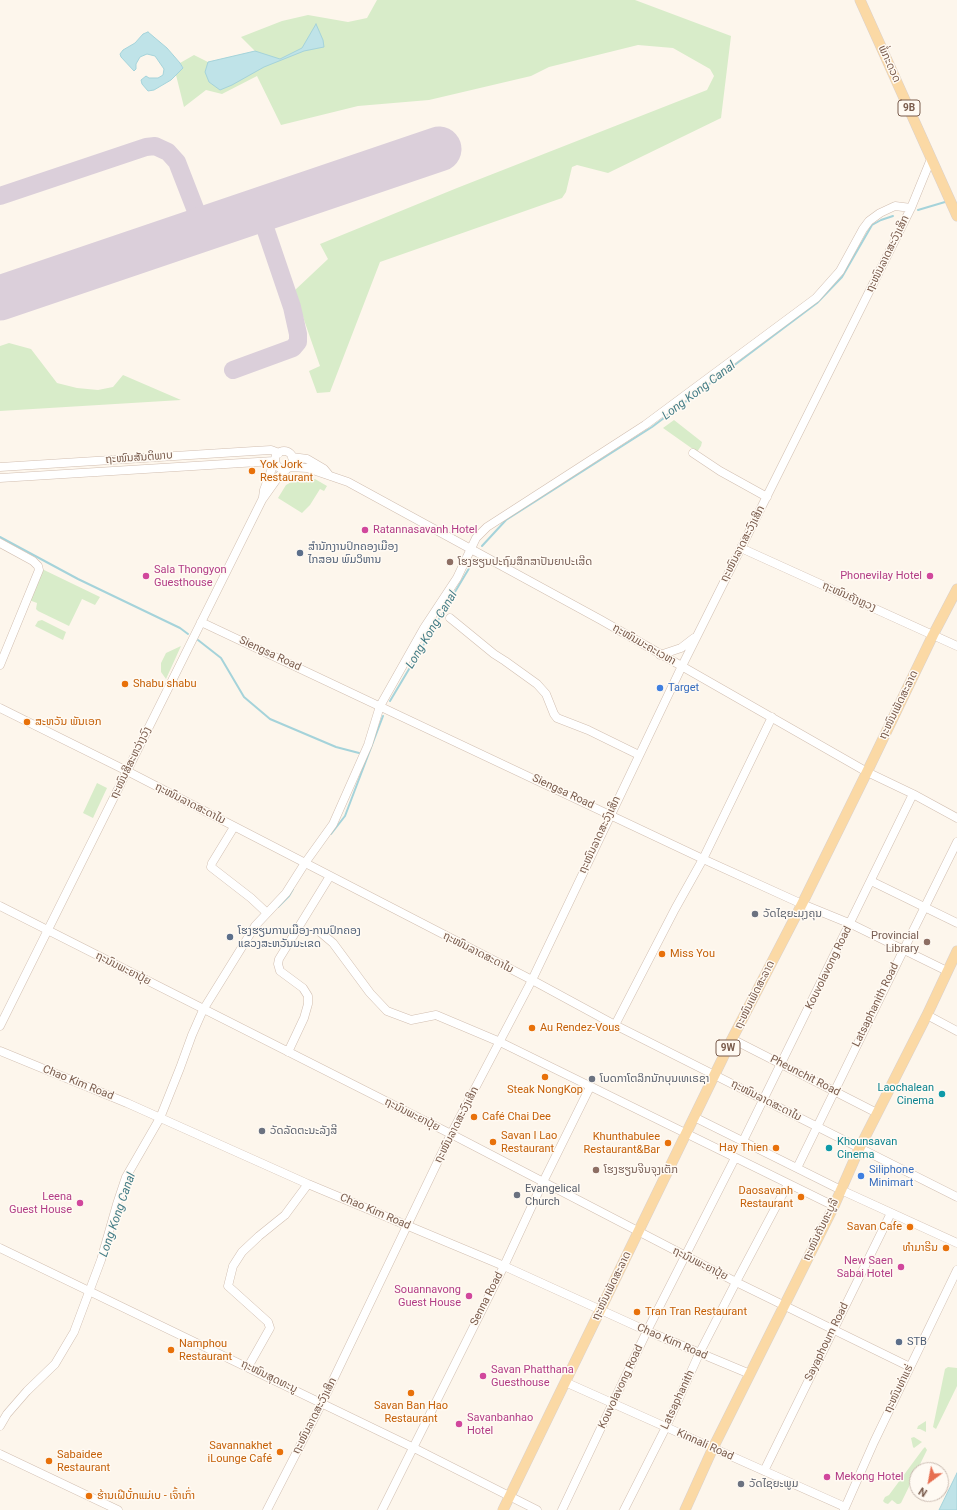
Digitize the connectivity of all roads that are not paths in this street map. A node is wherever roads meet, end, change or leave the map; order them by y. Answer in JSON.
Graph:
{"nodes":[{"id":1,"x":860,"y":0,"type":"edge"},
{"id":2,"x":931,"y":159,"type":"junction"},
{"id":3,"x":911,"y":208,"type":"junction"},
{"id":4,"x":957,"y":216,"type":"edge"},
{"id":5,"x":279,"y":453,"type":"junction"},
{"id":6,"x":694,"y":453,"type":"dead end"},
{"id":7,"x":292,"y":457,"type":"junction"},
{"id":8,"x":274,"y":462,"type":"junction"},
{"id":9,"x":0,"y":467,"type":"edge"},
{"id":10,"x":288,"y":468,"type":"junction"},
{"id":11,"x":330,"y":476,"type":"junction"},
{"id":12,"x":0,"y":478,"type":"edge"},
{"id":13,"x":767,"y":497,"type":"junction"},
{"id":14,"x":262,"y":500,"type":"junction"},
{"id":15,"x":0,"y":543,"type":"edge"},
{"id":16,"x":741,"y":548,"type":"junction"},
{"id":17,"x":471,"y":549,"type":"junction"},
{"id":18,"x":957,"y":589,"type":"edge"},
{"id":19,"x":450,"y":618,"type":"dead end"},
{"id":20,"x":201,"y":622,"type":"junction"},
{"id":21,"x":698,"y":633,"type":"junction"},
{"id":22,"x":933,"y":635,"type":"junction"},
{"id":23,"x":957,"y":646,"type":"edge"},
{"id":24,"x":660,"y":655,"type":"junction"},
{"id":25,"x":0,"y":665,"type":"edge"},
{"id":26,"x":682,"y":666,"type":"junction"},
{"id":27,"x":380,"y":706,"type":"junction"},
{"id":28,"x":0,"y":708,"type":"edge"},
{"id":29,"x":772,"y":717,"type":"junction"},
{"id":30,"x":639,"y":755,"type":"junction"},
{"id":31,"x":127,"y":771,"type":"junction"},
{"id":32,"x":867,"y":772,"type":"junction"},
{"id":33,"x":914,"y":794,"type":"junction"},
{"id":34,"x":610,"y":814,"type":"junction"},
{"id":35,"x":957,"y":818,"type":"edge"},
{"id":36,"x":234,"y":827,"type":"junction"},
{"id":37,"x":957,"y":842,"type":"edge"},
{"id":38,"x":703,"y":859,"type":"junction"},
{"id":39,"x":305,"y":863,"type":"junction"},
{"id":40,"x":330,"y":876,"type":"junction"},
{"id":41,"x":871,"y":882,"type":"junction"},
{"id":42,"x":802,"y":904,"type":"junction"},
{"id":43,"x":0,"y":906,"type":"edge"},
{"id":44,"x":925,"y":907,"type":"junction"},
{"id":45,"x":267,"y":913,"type":"junction"},
{"id":46,"x":957,"y":923,"type":"edge"},
{"id":47,"x":851,"y":924,"type":"junction"},
{"id":48,"x":48,"y":931,"type":"junction"},
{"id":49,"x":320,"y":932,"type":"dead end"},
{"id":50,"x":904,"y":949,"type":"junction"},
{"id":51,"x":957,"y":951,"type":"edge"},
{"id":52,"x":948,"y":971,"type":"junction"},
{"id":53,"x":532,"y":980,"type":"junction"},
{"id":54,"x":203,"y":1010,"type":"junction"},
{"id":55,"x":927,"y":1015,"type":"junction"},
{"id":56,"x":0,"y":1026,"type":"edge"},
{"id":57,"x":615,"y":1026,"type":"junction"},
{"id":58,"x":957,"y":1030,"type":"edge"},
{"id":59,"x":732,"y":1039,"type":"junction"},
{"id":60,"x":500,"y":1042,"type":"junction"},
{"id":61,"x":0,"y":1051,"type":"edge"},
{"id":62,"x":288,"y":1052,"type":"junction"},
{"id":63,"x":782,"y":1064,"type":"junction"},
{"id":64,"x":715,"y":1075,"type":"junction"},
{"id":65,"x":590,"y":1087,"type":"junction"},
{"id":66,"x":835,"y":1090,"type":"junction"},
{"id":67,"x":764,"y":1100,"type":"junction"},
{"id":68,"x":877,"y":1113,"type":"junction"},
{"id":69,"x":694,"y":1117,"type":"junction"},
{"id":70,"x":160,"y":1118,"type":"junction"},
{"id":71,"x":816,"y":1127,"type":"junction"},
{"id":72,"x":451,"y":1134,"type":"junction"},
{"id":73,"x":686,"y":1134,"type":"junction"},
{"id":74,"x":743,"y":1141,"type":"junction"},
{"id":75,"x":859,"y":1149,"type":"junction"},
{"id":76,"x":735,"y":1158,"type":"junction"},
{"id":77,"x":797,"y":1168,"type":"junction"},
{"id":78,"x":543,"y":1182,"type":"junction"},
{"id":79,"x":308,"y":1184,"type":"junction"},
{"id":80,"x":788,"y":1184,"type":"junction"},
{"id":81,"x":841,"y":1190,"type":"junction"},
{"id":82,"x":957,"y":1197,"type":"edge"},
{"id":83,"x":834,"y":1206,"type":"junction"},
{"id":84,"x":891,"y":1213,"type":"junction"},
{"id":85,"x":408,"y":1226,"type":"junction"},
{"id":86,"x":638,"y":1231,"type":"junction"},
{"id":87,"x":957,"y":1243,"type":"edge"},
{"id":88,"x":0,"y":1248,"type":"edge"},
{"id":89,"x":684,"y":1256,"type":"junction"},
{"id":90,"x":504,"y":1266,"type":"junction"},
{"id":91,"x":957,"y":1270,"type":"edge"},
{"id":92,"x":736,"y":1282,"type":"junction"},
{"id":93,"x":90,"y":1290,"type":"junction"},
{"id":94,"x":784,"y":1304,"type":"junction"},
{"id":95,"x":601,"y":1309,"type":"junction"},
{"id":96,"x":834,"y":1329,"type":"junction"},
{"id":97,"x":647,"y":1331,"type":"junction"},
{"id":98,"x":699,"y":1354,"type":"junction"},
{"id":99,"x":248,"y":1367,"type":"junction"},
{"id":100,"x":910,"y":1367,"type":"junction"},
{"id":101,"x":750,"y":1374,"type":"junction"},
{"id":102,"x":565,"y":1382,"type":"junction"},
{"id":103,"x":322,"y":1402,"type":"junction"},
{"id":104,"x":613,"y":1404,"type":"junction"},
{"id":105,"x":0,"y":1426,"type":"edge"},
{"id":106,"x":666,"y":1427,"type":"junction"},
{"id":107,"x":412,"y":1446,"type":"junction"},
{"id":108,"x":713,"y":1448,"type":"junction"},
{"id":109,"x":0,"y":1454,"type":"edge"},
{"id":110,"x":764,"y":1470,"type":"junction"},
{"id":111,"x":510,"y":1496,"type":"junction"},
{"id":112,"x":844,"y":1508,"type":"edge"},
{"id":113,"x":118,"y":1510,"type":"edge"},
{"id":114,"x":268,"y":1510,"type":"edge"},
{"id":115,"x":382,"y":1510,"type":"edge"},
{"id":116,"x":503,"y":1510,"type":"edge"},
{"id":117,"x":537,"y":1510,"type":"edge"},
{"id":118,"x":562,"y":1510,"type":"edge"},
{"id":119,"x":624,"y":1510,"type":"edge"},
{"id":120,"x":685,"y":1510,"type":"edge"}],
"edges":[{"from":1,"to":2,"type":"main road","name":"ພໍ່ກະດວດ","number":"9B"},
{"from":2,"to":3,"type":"street","name":"ຖະໜົນລາດສະວົງເສິກ"},
{"from":2,"to":4,"type":"main road","name":"ພໍ່ກະດວດ","number":"9B"},
{"from":3,"to":13,"type":"street","name":"ຖະໜົນລາດສະວົງເສິກ"},
{"from":3,"to":17,"type":"street"},
{"from":5,"to":7,"type":"street"},
{"from":5,"to":8,"type":"street"},
{"from":5,"to":9,"type":"street","name":"ຖະໜົນສັນຕິພາບ"},
{"from":6,"to":13,"type":"street"},
{"from":7,"to":10,"type":"street"},
{"from":7,"to":11,"type":"street"},
{"from":8,"to":10,"type":"street"},
{"from":8,"to":12,"type":"street","name":"ຖະໜົນສັນຕິພາບ"},
{"from":8,"to":14,"type":"street"},
{"from":10,"to":11,"type":"street","name":"ຖະໜົນມະຄະເວຫາ"},
{"from":10,"to":14,"type":"street"},
{"from":11,"to":17,"type":"street","name":"ຖະໜົນມະຄະເວຫາ"},
{"from":13,"to":16,"type":"street","name":"ຖະໜົນລາດສະວົງເສິກ"},
{"from":14,"to":20,"type":"street","name":"ຖະໜົນສີສະຫວ່າງວົງ"},
{"from":15,"to":25,"type":"street"},
{"from":16,"to":21,"type":"street","name":"ຖະໜົນລາດສະວົງເສິກ"},
{"from":16,"to":22,"type":"street","name":"ຖະໜົນຄັງຫຼວງ"},
{"from":17,"to":24,"type":"street","name":"ຖະໜົນມະຄະເວຫາ"},
{"from":17,"to":27,"type":"street"},
{"from":18,"to":22,"type":"main road","name":"ຖະໜົນເພັດສະລາດ","number":"9W"},
{"from":19,"to":30,"type":"street"},
{"from":20,"to":27,"type":"street","name":"Siengsa Road"},
{"from":20,"to":31,"type":"street","name":"ຖະໜົນສີສະຫວ່າງວົງ"},
{"from":21,"to":24,"type":"street"},
{"from":21,"to":26,"type":"street","name":"ຖະໜົນລາດສະວົງເສິກ"},
{"from":22,"to":23,"type":"street","name":"ຖະໜົນຄັງຫຼວງ"},
{"from":22,"to":32,"type":"main road","name":"ຖະໜົນເພັດສະລາດ","number":"9W"},
{"from":24,"to":26,"type":"street","name":"ຖະໜົນມະຄະເວຫາ"},
{"from":26,"to":29,"type":"street","name":"ຖະໜົນມະຄະເວຫາ"},
{"from":26,"to":30,"type":"street","name":"ຖະໜົນລາດສະວົງເສິກ"},
{"from":27,"to":34,"type":"street","name":"Siengsa Road"},
{"from":27,"to":39,"type":"street"},
{"from":28,"to":31,"type":"street","name":"ຖະໜົນລາດສະດາໄນ"},
{"from":29,"to":32,"type":"street","name":"ຖະໜົນມະຄະເວຫາ"},
{"from":29,"to":38,"type":"street"},
{"from":30,"to":34,"type":"street","name":"ຖະໜົນລາດສະວົງເສິກ"},
{"from":31,"to":36,"type":"street","name":"ຖະໜົນລາດສະດາໄນ"},
{"from":31,"to":48,"type":"street","name":"ຖະໜົນສີສະຫວ່າງວົງ"},
{"from":32,"to":33,"type":"street","name":"ຖະໜົນມະຄະເວຫາ"},
{"from":32,"to":42,"type":"main road","name":"ຖະໜົນເພັດສະລາດ","number":"9W"},
{"from":33,"to":35,"type":"street","name":"ຖະໜົນມະຄະເວຫາ"},
{"from":33,"to":41,"type":"street","name":"Kouvolavong Road"},
{"from":34,"to":38,"type":"street","name":"Siengsa Road"},
{"from":34,"to":53,"type":"street","name":"ຖະໜົນລາດສະວົງເສິກ"},
{"from":36,"to":39,"type":"street","name":"ຖະໜົນລາດສະດາໄນ"},
{"from":36,"to":45,"type":"street"},
{"from":37,"to":44,"type":"street","name":"Latsaphanith Road"},
{"from":38,"to":42,"type":"street","name":"Siengsa Road"},
{"from":38,"to":57,"type":"street"},
{"from":39,"to":40,"type":"street","name":"ຖະໜົນລາດສະດາໄນ"},
{"from":39,"to":45,"type":"street"},
{"from":40,"to":53,"type":"street","name":"ຖະໜົນລາດສະດາໄນ"},
{"from":40,"to":62,"type":"street"},
{"from":41,"to":44,"type":"street"},
{"from":41,"to":47,"type":"street","name":"Kouvolavong Road"},
{"from":42,"to":47,"type":"street","name":"Siengsa Road"},
{"from":42,"to":59,"type":"main road","name":"ຖະໜົນເພັດສະລາດ","number":"9W"},
{"from":43,"to":48,"type":"street","name":"ຖະນົນພະຍາປຸ້ຍ"},
{"from":44,"to":46,"type":"street"},
{"from":44,"to":50,"type":"street","name":"Latsaphanith Road"},
{"from":45,"to":54,"type":"street"},
{"from":47,"to":50,"type":"street","name":"Siengsa Road"},
{"from":47,"to":63,"type":"street","name":"Kouvolavong Road"},
{"from":48,"to":54,"type":"street","name":"ຖະນົນພະຍາປຸ້ຍ"},
{"from":48,"to":56,"type":"street","name":"ຖະໜົນສີສະຫວ່າງວົງ"},
{"from":49,"to":60,"type":"street"},
{"from":50,"to":52,"type":"street","name":"Siengsa Road"},
{"from":50,"to":66,"type":"street","name":"Latsaphanith Road"},
{"from":51,"to":52,"type":"main road","name":"ຖະໜົນຄັນທະບູລີ"},
{"from":52,"to":55,"type":"main road","name":"ຖະໜົນຄັນທະບູລີ"},
{"from":53,"to":57,"type":"street","name":"ຖະໜົນລາດສະດາໄນ"},
{"from":53,"to":60,"type":"street","name":"ຖະໜົນລາດສະວົງເສິກ"},
{"from":54,"to":62,"type":"street","name":"ຖະນົນພະຍາປຸ້ຍ"},
{"from":54,"to":70,"type":"street"},
{"from":55,"to":58,"type":"street"},
{"from":55,"to":68,"type":"main road","name":"ຖະໜົນຄັນທະບູລີ"},
{"from":57,"to":64,"type":"street","name":"ຖະໜົນລາດສະດາໄນ"},
{"from":59,"to":63,"type":"street","name":"Pheunchit Road"},
{"from":59,"to":64,"type":"main road","name":"ຖະໜົນເພັດສະລາດ","number":"9W"},
{"from":60,"to":65,"type":"street"},
{"from":60,"to":72,"type":"street","name":"ຖະໜົນລາດສະວົງເສິກ"},
{"from":61,"to":70,"type":"street","name":"Chao Kim Road"},
{"from":62,"to":72,"type":"street","name":"ຖະນົນພະຍາປຸ້ຍ"},
{"from":63,"to":66,"type":"street","name":"Pheunchit Road"},
{"from":63,"to":67,"type":"street","name":"Kouvolavong Road"},
{"from":64,"to":67,"type":"street","name":"ຖະໜົນລາດສະດາໄນ"},
{"from":64,"to":69,"type":"main road","name":"ຖະໜົນເພັດສະລາດ","number":"9W"},
{"from":65,"to":73,"type":"street"},
{"from":65,"to":78,"type":"street","name":"Senna Road"},
{"from":66,"to":68,"type":"street","name":"Pheunchit Road"},
{"from":66,"to":71,"type":"street","name":"Latsaphanith Road"},
{"from":67,"to":71,"type":"street","name":"ຖະໜົນລາດສະດາໄນ"},
{"from":67,"to":74,"type":"street","name":"Kouvolavong Road"},
{"from":68,"to":75,"type":"main road","name":"ຖະໜົນຄັນທະບູລີ"},
{"from":69,"to":73,"type":"main road","name":"ຖະໜົນເພັດສະລາດ","number":"9W"},
{"from":69,"to":74,"type":"street"},
{"from":70,"to":79,"type":"street","name":"Chao Kim Road"},
{"from":70,"to":93,"type":"street"},
{"from":71,"to":75,"type":"street","name":"ຖະໜົນລາດສະດາໄນ"},
{"from":71,"to":77,"type":"street","name":"Latsaphanith Road"},
{"from":72,"to":78,"type":"street","name":"ຖະນົນພະຍາປຸ້ຍ"},
{"from":72,"to":85,"type":"street","name":"ຖະໜົນລາດສະວົງເສິກ"},
{"from":73,"to":76,"type":"street"},
{"from":73,"to":86,"type":"main road","name":"ຖະໜົນເພັດສະລາດ","number":"9W"},
{"from":74,"to":77,"type":"street"},
{"from":75,"to":81,"type":"main road","name":"ຖະໜົນຄັນທະບູລີ"},
{"from":75,"to":82,"type":"street","name":"ຖະໜົນລາດສະດາໄນ"},
{"from":76,"to":80,"type":"street"},
{"from":76,"to":89,"type":"street","name":"Kouvolavong Road"},
{"from":77,"to":81,"type":"street"},
{"from":78,"to":86,"type":"street","name":"ຖະນົນພະຍາປຸ້ຍ"},
{"from":78,"to":90,"type":"street","name":"Senna Road"},
{"from":79,"to":85,"type":"street","name":"Chao Kim Road"},
{"from":79,"to":99,"type":"street"},
{"from":80,"to":83,"type":"street"},
{"from":80,"to":92,"type":"street","name":"Latsaphanith"},
{"from":81,"to":83,"type":"main road","name":"ຖະໜົນຄັນທະບູລີ"},
{"from":81,"to":84,"type":"street"},
{"from":83,"to":94,"type":"main road","name":"ຖະໜົນຄັນທະບູລີ"},
{"from":84,"to":87,"type":"street"},
{"from":84,"to":96,"type":"street","name":"Sayaphoum Road"},
{"from":85,"to":90,"type":"street","name":"Chao Kim Road"},
{"from":85,"to":103,"type":"street","name":"ຖະໜົນລາດສະວົງເສິກ"},
{"from":86,"to":89,"type":"street","name":"ຖະນົນພະຍາປຸ້ຍ"},
{"from":86,"to":95,"type":"main road","name":"ຖະໜົນເພັດສະລາດ","number":"9W"},
{"from":88,"to":93,"type":"street","name":"ຖະໜົນສຸດທະນູ"},
{"from":89,"to":92,"type":"street","name":"ຖະນົນພະຍາປຸ້ຍ"},
{"from":89,"to":97,"type":"street","name":"Kouvolavong Road"},
{"from":90,"to":95,"type":"street","name":"Chao Kim Road"},
{"from":90,"to":107,"type":"street","name":"Senna Road"},
{"from":91,"to":100,"type":"street","name":"ຖະໜົນທ່າແຮ່"},
{"from":92,"to":94,"type":"street","name":"ຖະນົນພະຍາປຸ້ຍ"},
{"from":92,"to":98,"type":"street","name":"Latsaphanith"},
{"from":93,"to":99,"type":"street","name":"ຖະໜົນສຸດທະນູ"},
{"from":93,"to":105,"type":"street"},
{"from":94,"to":96,"type":"street","name":"ຖະນົນພະຍາປຸ້ຍ"},
{"from":94,"to":101,"type":"main road","name":"ຖະໜົນຄັນທະບູລີ"},
{"from":95,"to":97,"type":"street","name":"Chao Kim Road"},
{"from":95,"to":102,"type":"main road","name":"ຖະໜົນເພັດສະລາດ","number":"9W"},
{"from":96,"to":100,"type":"street","name":"ຖະນົນພະຍາປຸ້ຍ"},
{"from":96,"to":110,"type":"street","name":"Sayaphoum Road"},
{"from":97,"to":98,"type":"street","name":"Chao Kim Road"},
{"from":97,"to":104,"type":"street","name":"Kouvolavong Road"},
{"from":98,"to":101,"type":"street","name":"Chao Kim Road"},
{"from":98,"to":106,"type":"street","name":"Latsaphanith"},
{"from":99,"to":103,"type":"street","name":"ຖະໜົນສຸດທະນູ"},
{"from":100,"to":112,"type":"street","name":"ຖະໜົນທ່າແຮ່"},
{"from":101,"to":108,"type":"main road","name":"ຖະໜົນຄັນທະບູລີ"},
{"from":102,"to":104,"type":"street","name":"Kinnali Road"},
{"from":102,"to":111,"type":"main road","name":"ຖະໜົນເພັດສະລາດ","number":"9W"},
{"from":103,"to":107,"type":"street","name":"ຖະໜົນສຸດທະນູ"},
{"from":103,"to":114,"type":"street","name":"ຖະໜົນລາດສະວົງເສິກ"},
{"from":104,"to":106,"type":"street","name":"Kinnali Road"},
{"from":104,"to":118,"type":"street","name":"Kouvolavong Road"},
{"from":106,"to":108,"type":"street","name":"Kinnali Road"},
{"from":106,"to":119,"type":"street","name":"Latsaphanith"},
{"from":107,"to":111,"type":"street","name":"ຖະໜົນສຸດທະນູ"},
{"from":107,"to":115,"type":"street","name":"Senna Road"},
{"from":108,"to":110,"type":"street","name":"Kinnali Road"},
{"from":108,"to":120,"type":"main road","name":"ຖະໜົນຄັນທະບູລີ"},
{"from":109,"to":113,"type":"street"},
{"from":110,"to":112,"type":"street","name":"Kinnali Road"},
{"from":111,"to":116,"type":"main road","name":"ຖະໜົນເພັດສະລາດ","number":"9W"},
{"from":111,"to":117,"type":"street","name":"ຖະໜົນສຸດທະນູ"}]}
